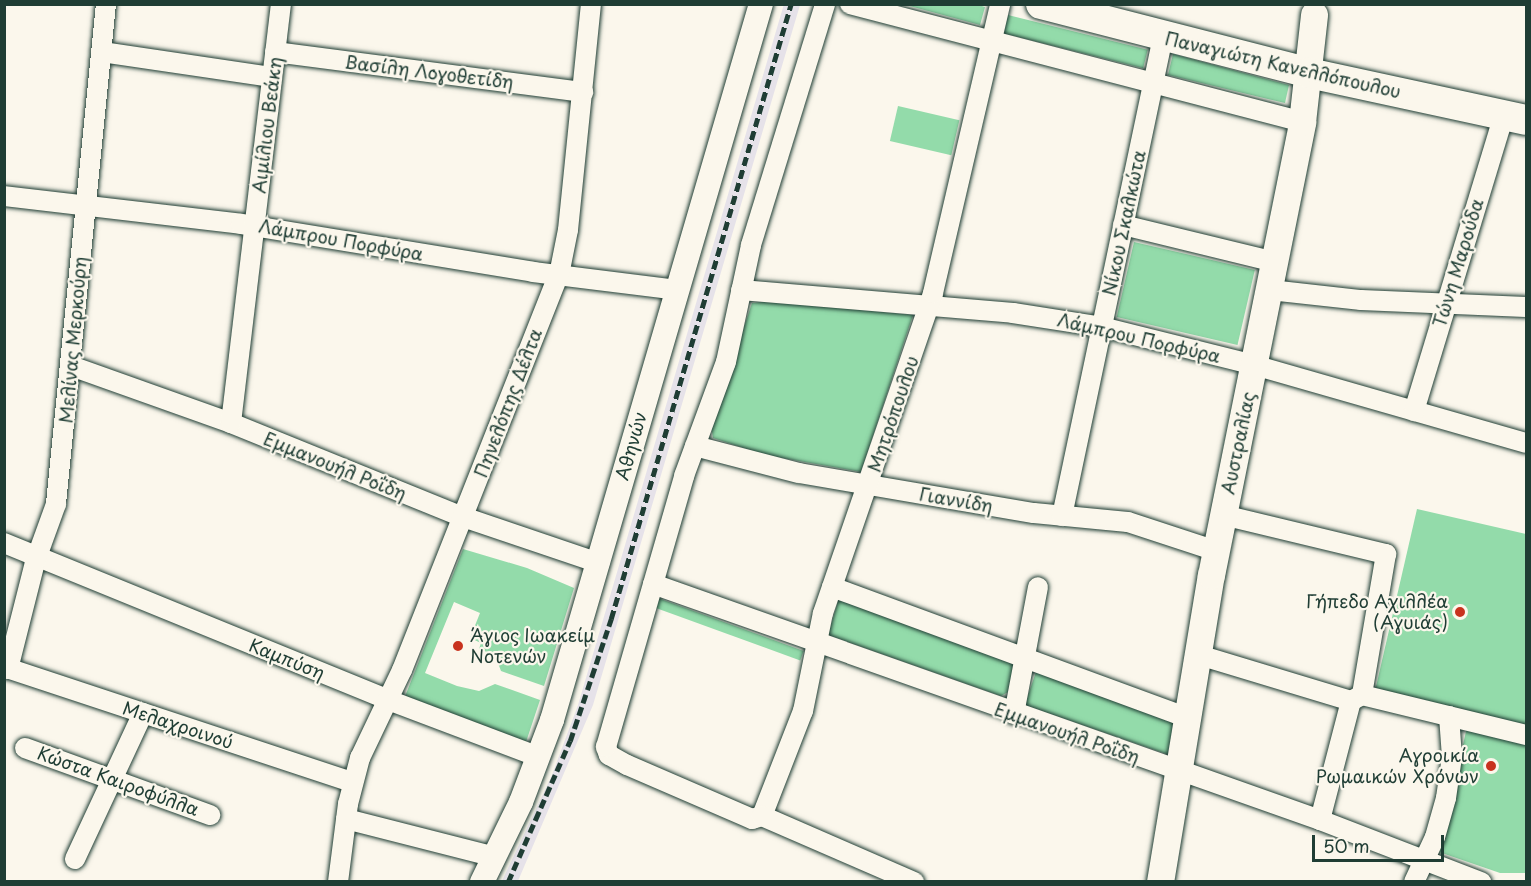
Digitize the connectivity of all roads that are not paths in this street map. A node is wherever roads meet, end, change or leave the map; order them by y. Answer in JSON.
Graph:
{"nodes":[{"id":1,"x":106,"y":4,"type":"edge"},
{"id":2,"x":281,"y":4,"type":"edge"},
{"id":3,"x":591,"y":4,"type":"edge"},
{"id":4,"x":761,"y":4,"type":"edge"},
{"id":5,"x":825,"y":4,"type":"edge"},
{"id":6,"x":850,"y":4,"type":"edge"},
{"id":7,"x":1000,"y":4,"type":"edge"},
{"id":8,"x":1041,"y":4,"type":"edge"},
{"id":9,"x":1116,"y":4,"type":"edge"},
{"id":10,"x":1314,"y":10,"type":"edge"},
{"id":11,"x":1163,"y":37,"type":"junction"},
{"id":12,"x":992,"y":41,"type":"junction"},
{"id":13,"x":102,"y":52,"type":"junction"},
{"id":14,"x":275,"y":52,"type":"junction"},
{"id":15,"x":1310,"y":63,"type":"junction"},
{"id":16,"x":272,"y":77,"type":"junction"},
{"id":17,"x":1153,"y":84,"type":"junction"},
{"id":18,"x":583,"y":92,"type":"junction"},
{"id":19,"x":1519,"y":113,"type":"edge"},
{"id":20,"x":1302,"y":122,"type":"junction"},
{"id":21,"x":4,"y":196,"type":"edge"},
{"id":22,"x":86,"y":205,"type":"junction"},
{"id":23,"x":1123,"y":225,"type":"junction"},
{"id":24,"x":255,"y":226,"type":"junction"},
{"id":25,"x":1275,"y":262,"type":"junction"},
{"id":26,"x":558,"y":276,"type":"junction"},
{"id":27,"x":677,"y":290,"type":"junction"},
{"id":28,"x":741,"y":290,"type":"junction"},
{"id":29,"x":1270,"y":290,"type":"junction"},
{"id":30,"x":1446,"y":301,"type":"junction"},
{"id":31,"x":929,"y":305,"type":"junction"},
{"id":32,"x":1527,"y":307,"type":"edge"},
{"id":33,"x":1102,"y":327,"type":"junction"},
{"id":34,"x":1254,"y":365,"type":"junction"},
{"id":35,"x":71,"y":366,"type":"junction"},
{"id":36,"x":1414,"y":411,"type":"junction"},
{"id":37,"x":231,"y":423,"type":"junction"},
{"id":38,"x":1527,"y":443,"type":"edge"},
{"id":39,"x":695,"y":446,"type":"junction"},
{"id":40,"x":868,"y":484,"type":"junction"},
{"id":41,"x":1223,"y":515,"type":"junction"},
{"id":42,"x":1062,"y":516,"type":"junction"},
{"id":43,"x":463,"y":517,"type":"junction"},
{"id":44,"x":4,"y":543,"type":"edge"},
{"id":45,"x":1216,"y":551,"type":"junction"},
{"id":46,"x":38,"y":556,"type":"junction"},
{"id":47,"x":599,"y":563,"type":"junction"},
{"id":48,"x":654,"y":584,"type":"junction"},
{"id":49,"x":832,"y":587,"type":"junction"},
{"id":50,"x":1038,"y":587,"type":"dead end"},
{"id":51,"x":819,"y":643,"type":"junction"},
{"id":52,"x":1199,"y":655,"type":"junction"},
{"id":53,"x":1027,"y":658,"type":"junction"},
{"id":54,"x":6,"y":668,"type":"edge"},
{"id":55,"x":1356,"y":698,"type":"junction"},
{"id":56,"x":388,"y":700,"type":"junction"},
{"id":57,"x":143,"y":713,"type":"junction"},
{"id":58,"x":1014,"y":714,"type":"junction"},
{"id":59,"x":1449,"y":716,"type":"junction"},
{"id":60,"x":1190,"y":719,"type":"junction"},
{"id":61,"x":1527,"y":735,"type":"edge"},
{"id":62,"x":25,"y":748,"type":"dead end"},
{"id":63,"x":539,"y":757,"type":"junction"},
{"id":64,"x":1181,"y":772,"type":"junction"},
{"id":65,"x":112,"y":779,"type":"junction"},
{"id":66,"x":352,"y":782,"type":"junction"},
{"id":67,"x":210,"y":815,"type":"dead end"},
{"id":68,"x":762,"y":816,"type":"junction"},
{"id":69,"x":346,"y":819,"type":"junction"},
{"id":70,"x":1320,"y":820,"type":"junction"},
{"id":71,"x":495,"y":857,"type":"junction"},
{"id":72,"x":75,"y":859,"type":"dead end"},
{"id":73,"x":1423,"y":859,"type":"junction"},
{"id":74,"x":338,"y":882,"type":"edge"},
{"id":75,"x":483,"y":882,"type":"edge"},
{"id":76,"x":914,"y":882,"type":"edge"},
{"id":77,"x":1160,"y":882,"type":"edge"},
{"id":78,"x":1414,"y":882,"type":"edge"},
{"id":79,"x":1481,"y":882,"type":"edge"}],
"edges":[{"from":1,"to":13,"type":"street","name":"Μελίνας Μερκούρη"},
{"from":2,"to":14,"type":"street","name":"Αιμίλιου Βεάκη"},
{"from":3,"to":18,"type":"street","name":"Πηνελόπης Δέλτα"},
{"from":4,"to":27,"type":"street","name":"Αθηνών"},
{"from":5,"to":28,"type":"street"},
{"from":6,"to":12,"type":"street"},
{"from":7,"to":12,"type":"street","name":"Μητρόπουλου"},
{"from":8,"to":11,"type":"main road","name":"Παναγιώτη Κανελλόπουλου"},
{"from":9,"to":15,"type":"main road","name":"Παναγιώτη Κανελλόπουλου"},
{"from":10,"to":15,"type":"main road","name":"Αυστραλίας"},
{"from":11,"to":15,"type":"main road","name":"Παναγιώτη Κανελλόπουλου"},
{"from":11,"to":17,"type":"street","name":"Νίκου Σκαλκώτα"},
{"from":12,"to":17,"type":"street"},
{"from":12,"to":31,"type":"street","name":"Μητρόπουλου"},
{"from":13,"to":16,"type":"street"},
{"from":13,"to":22,"type":"street","name":"Μελίνας Μερκούρη"},
{"from":14,"to":16,"type":"street","name":"Αιμίλιου Βεάκη"},
{"from":14,"to":18,"type":"street","name":"Βασίλη Λογοθετίδη"},
{"from":15,"to":19,"type":"main road","name":"Παναγιώτη Κανελλόπουλου"},
{"from":15,"to":20,"type":"main road","name":"Αυστραλίας"},
{"from":16,"to":24,"type":"street","name":"Αιμίλιου Βεάκη"},
{"from":17,"to":20,"type":"street"},
{"from":17,"to":23,"type":"street","name":"Νίκου Σκαλκώτα"},
{"from":18,"to":26,"type":"street","name":"Πηνελόπης Δέλτα"},
{"from":19,"to":30,"type":"street","name":"Τώνη Μαρούδα"},
{"from":20,"to":25,"type":"main road","name":"Αυστραλίας"},
{"from":21,"to":22,"type":"street","name":"Λάμπρου Πορφύρα"},
{"from":22,"to":24,"type":"street","name":"Λάμπρου Πορφύρα"},
{"from":22,"to":35,"type":"street","name":"Μελίνας Μερκούρη"},
{"from":23,"to":25,"type":"street"},
{"from":23,"to":33,"type":"street","name":"Νίκου Σκαλκώτα"},
{"from":24,"to":26,"type":"street","name":"Λάμπρου Πορφύρα"},
{"from":24,"to":37,"type":"street","name":"Αιμίλιου Βεάκη"},
{"from":25,"to":29,"type":"main road","name":"Αυστραλίας"},
{"from":26,"to":27,"type":"street","name":"Λάμπρου Πορφύρα"},
{"from":26,"to":43,"type":"street","name":"Πηνελόπης Δέλτα"},
{"from":27,"to":47,"type":"street","name":"Αθηνών"},
{"from":28,"to":31,"type":"street","name":"Λάμπρου Πορφύρα"},
{"from":28,"to":39,"type":"street"},
{"from":29,"to":30,"type":"street"},
{"from":29,"to":34,"type":"main road","name":"Αυστραλίας"},
{"from":30,"to":32,"type":"street"},
{"from":30,"to":36,"type":"street","name":"Τώνη Μαρούδα"},
{"from":31,"to":33,"type":"street","name":"Λάμπρου Πορφύρα"},
{"from":31,"to":40,"type":"street","name":"Μητρόπουλου"},
{"from":33,"to":34,"type":"street","name":"Λάμπρου Πορφύρα"},
{"from":33,"to":42,"type":"street","name":"Νίκου Σκαλκώτα"},
{"from":34,"to":36,"type":"street","name":"Λάμπρου Πορφύρα"},
{"from":34,"to":41,"type":"main road","name":"Αυστραλίας"},
{"from":35,"to":37,"type":"street","name":"Εμμανουήλ Ροΐδη"},
{"from":35,"to":46,"type":"street","name":"Μελίνας Μερκούρη"},
{"from":36,"to":38,"type":"street","name":"Λάμπρου Πορφύρα"},
{"from":37,"to":43,"type":"street","name":"Εμμανουήλ Ροΐδη"},
{"from":39,"to":40,"type":"street","name":"Γιαννίδη"},
{"from":39,"to":48,"type":"street"},
{"from":40,"to":42,"type":"street","name":"Γιαννίδη"},
{"from":40,"to":49,"type":"street","name":"Μητρόπουλου"},
{"from":41,"to":45,"type":"main road","name":"Αυστραλίας"},
{"from":41,"to":55,"type":"street"},
{"from":42,"to":45,"type":"street","name":"Γιαννίδη"},
{"from":43,"to":47,"type":"street","name":"Εμμανουήλ Ροΐδη"},
{"from":43,"to":56,"type":"street","name":"Πηνελόπης Δέλτα"},
{"from":44,"to":46,"type":"street","name":"Καμπύση"},
{"from":45,"to":52,"type":"main road","name":"Αυστραλίας"},
{"from":46,"to":54,"type":"street","name":"Μελίνας Μερκούρη"},
{"from":46,"to":56,"type":"street","name":"Καμπύση"},
{"from":47,"to":63,"type":"street","name":"Αθηνών"},
{"from":48,"to":51,"type":"street","name":"Εμμανουήλ Ροΐδη"},
{"from":48,"to":68,"type":"street"},
{"from":49,"to":51,"type":"street","name":"Μητρόπουλου"},
{"from":49,"to":53,"type":"street"},
{"from":50,"to":53,"type":"street"},
{"from":51,"to":58,"type":"street","name":"Εμμανουήλ Ροΐδη"},
{"from":51,"to":68,"type":"street","name":"Μητρόπουλου"},
{"from":52,"to":55,"type":"street"},
{"from":52,"to":60,"type":"main road","name":"Αυστραλίας"},
{"from":53,"to":58,"type":"street"},
{"from":53,"to":60,"type":"street"},
{"from":54,"to":57,"type":"street","name":"Μελαχροινού"},
{"from":55,"to":59,"type":"street"},
{"from":55,"to":70,"type":"street"},
{"from":56,"to":63,"type":"street","name":"Καμπύση"},
{"from":56,"to":66,"type":"street","name":"Πηνελόπης Δέλτα"},
{"from":57,"to":65,"type":"street"},
{"from":57,"to":66,"type":"street","name":"Μελαχροινού"},
{"from":58,"to":64,"type":"street","name":"Εμμανουήλ Ροΐδη"},
{"from":59,"to":61,"type":"street"},
{"from":59,"to":73,"type":"street"},
{"from":60,"to":64,"type":"main road","name":"Αυστραλίας"},
{"from":62,"to":65,"type":"street","name":"Κώστα Καιροφύλλα"},
{"from":63,"to":71,"type":"street","name":"Αθηνών"},
{"from":64,"to":70,"type":"street","name":"Εμμανουήλ Ροΐδη"},
{"from":64,"to":77,"type":"main road","name":"Αυστραλίας"},
{"from":65,"to":67,"type":"street","name":"Κώστα Καιροφύλλα"},
{"from":65,"to":72,"type":"street"},
{"from":66,"to":69,"type":"street","name":"Πηνελόπης Δέλτα"},
{"from":68,"to":76,"type":"street"},
{"from":69,"to":71,"type":"street"},
{"from":69,"to":74,"type":"street","name":"Πηνελόπης Δέλτα"},
{"from":70,"to":73,"type":"street","name":"Εμμανουήλ Ροΐδη"},
{"from":71,"to":75,"type":"street","name":"Αθηνών"},
{"from":73,"to":78,"type":"street"},
{"from":73,"to":79,"type":"street","name":"Εμμανουήλ Ροΐδη"}]}
